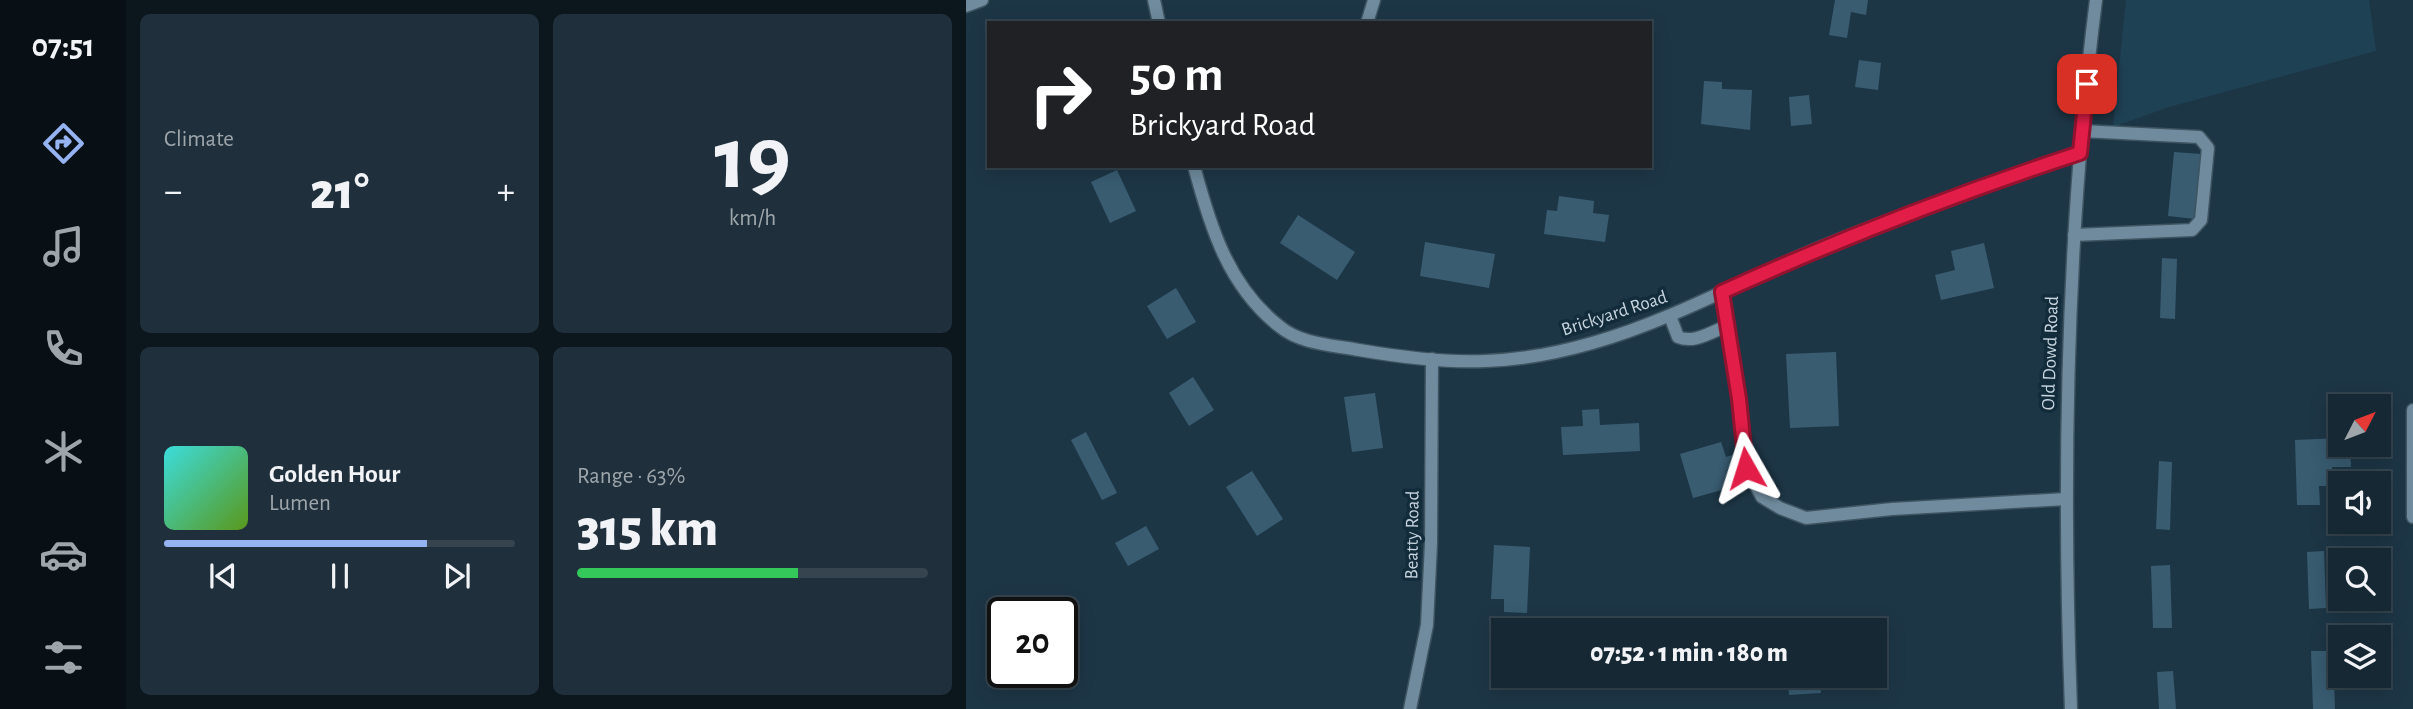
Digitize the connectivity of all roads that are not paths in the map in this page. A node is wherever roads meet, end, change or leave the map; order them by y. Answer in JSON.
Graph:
{"nodes":[{"id":1,"x":982,"y":0,"type":"edge"},
{"id":2,"x":1154,"y":0,"type":"edge"},
{"id":3,"x":1374,"y":0,"type":"edge"},
{"id":4,"x":2096,"y":0,"type":"edge"},
{"id":5,"x":966,"y":6,"type":"edge"},
{"id":6,"x":1159,"y":21,"type":"edge"},
{"id":7,"x":1368,"y":21,"type":"edge"},
{"id":8,"x":2082,"y":131,"type":"junction"},
{"id":9,"x":2080,"y":153,"type":"junction"},
{"id":10,"x":1195,"y":168,"type":"edge"},
{"id":11,"x":2074,"y":235,"type":"junction"},
{"id":12,"x":1722,"y":292,"type":"junction"},
{"id":13,"x":1670,"y":316,"type":"junction"},
{"id":14,"x":1727,"y":326,"type":"junction"},
{"id":15,"x":1432,"y":359,"type":"junction"},
{"id":16,"x":2413,"y":410,"type":"edge"},
{"id":17,"x":2066,"y":499,"type":"junction"},
{"id":18,"x":2413,"y":517,"type":"edge"},
{"id":19,"x":1410,"y":709,"type":"edge"},
{"id":20,"x":2071,"y":709,"type":"edge"}],
"edges":[{"from":1,"to":5,"type":"street"},
{"from":2,"to":6,"type":"street"},
{"from":3,"to":7,"type":"street"},
{"from":4,"to":8,"type":"street","name":"Old Dowd Road"},
{"from":8,"to":9,"type":"street","name":"Old Dowd Road"},
{"from":8,"to":11,"type":"street"},
{"from":9,"to":11,"type":"street","name":"Old Dowd Road"},
{"from":9,"to":12,"type":"street","name":"Brickyard Road"},
{"from":10,"to":15,"type":"street","name":"Brickyard Road"},
{"from":11,"to":17,"type":"street","name":"Old Dowd Road"},
{"from":12,"to":13,"type":"street","name":"Brickyard Road"},
{"from":12,"to":14,"type":"street"},
{"from":13,"to":14,"type":"street"},
{"from":13,"to":15,"type":"street","name":"Brickyard Road"},
{"from":14,"to":17,"type":"street"},
{"from":15,"to":19,"type":"street","name":"Beatty Road"},
{"from":16,"to":18,"type":"street"},
{"from":17,"to":20,"type":"street","name":"Old Dowd Road"}]}
